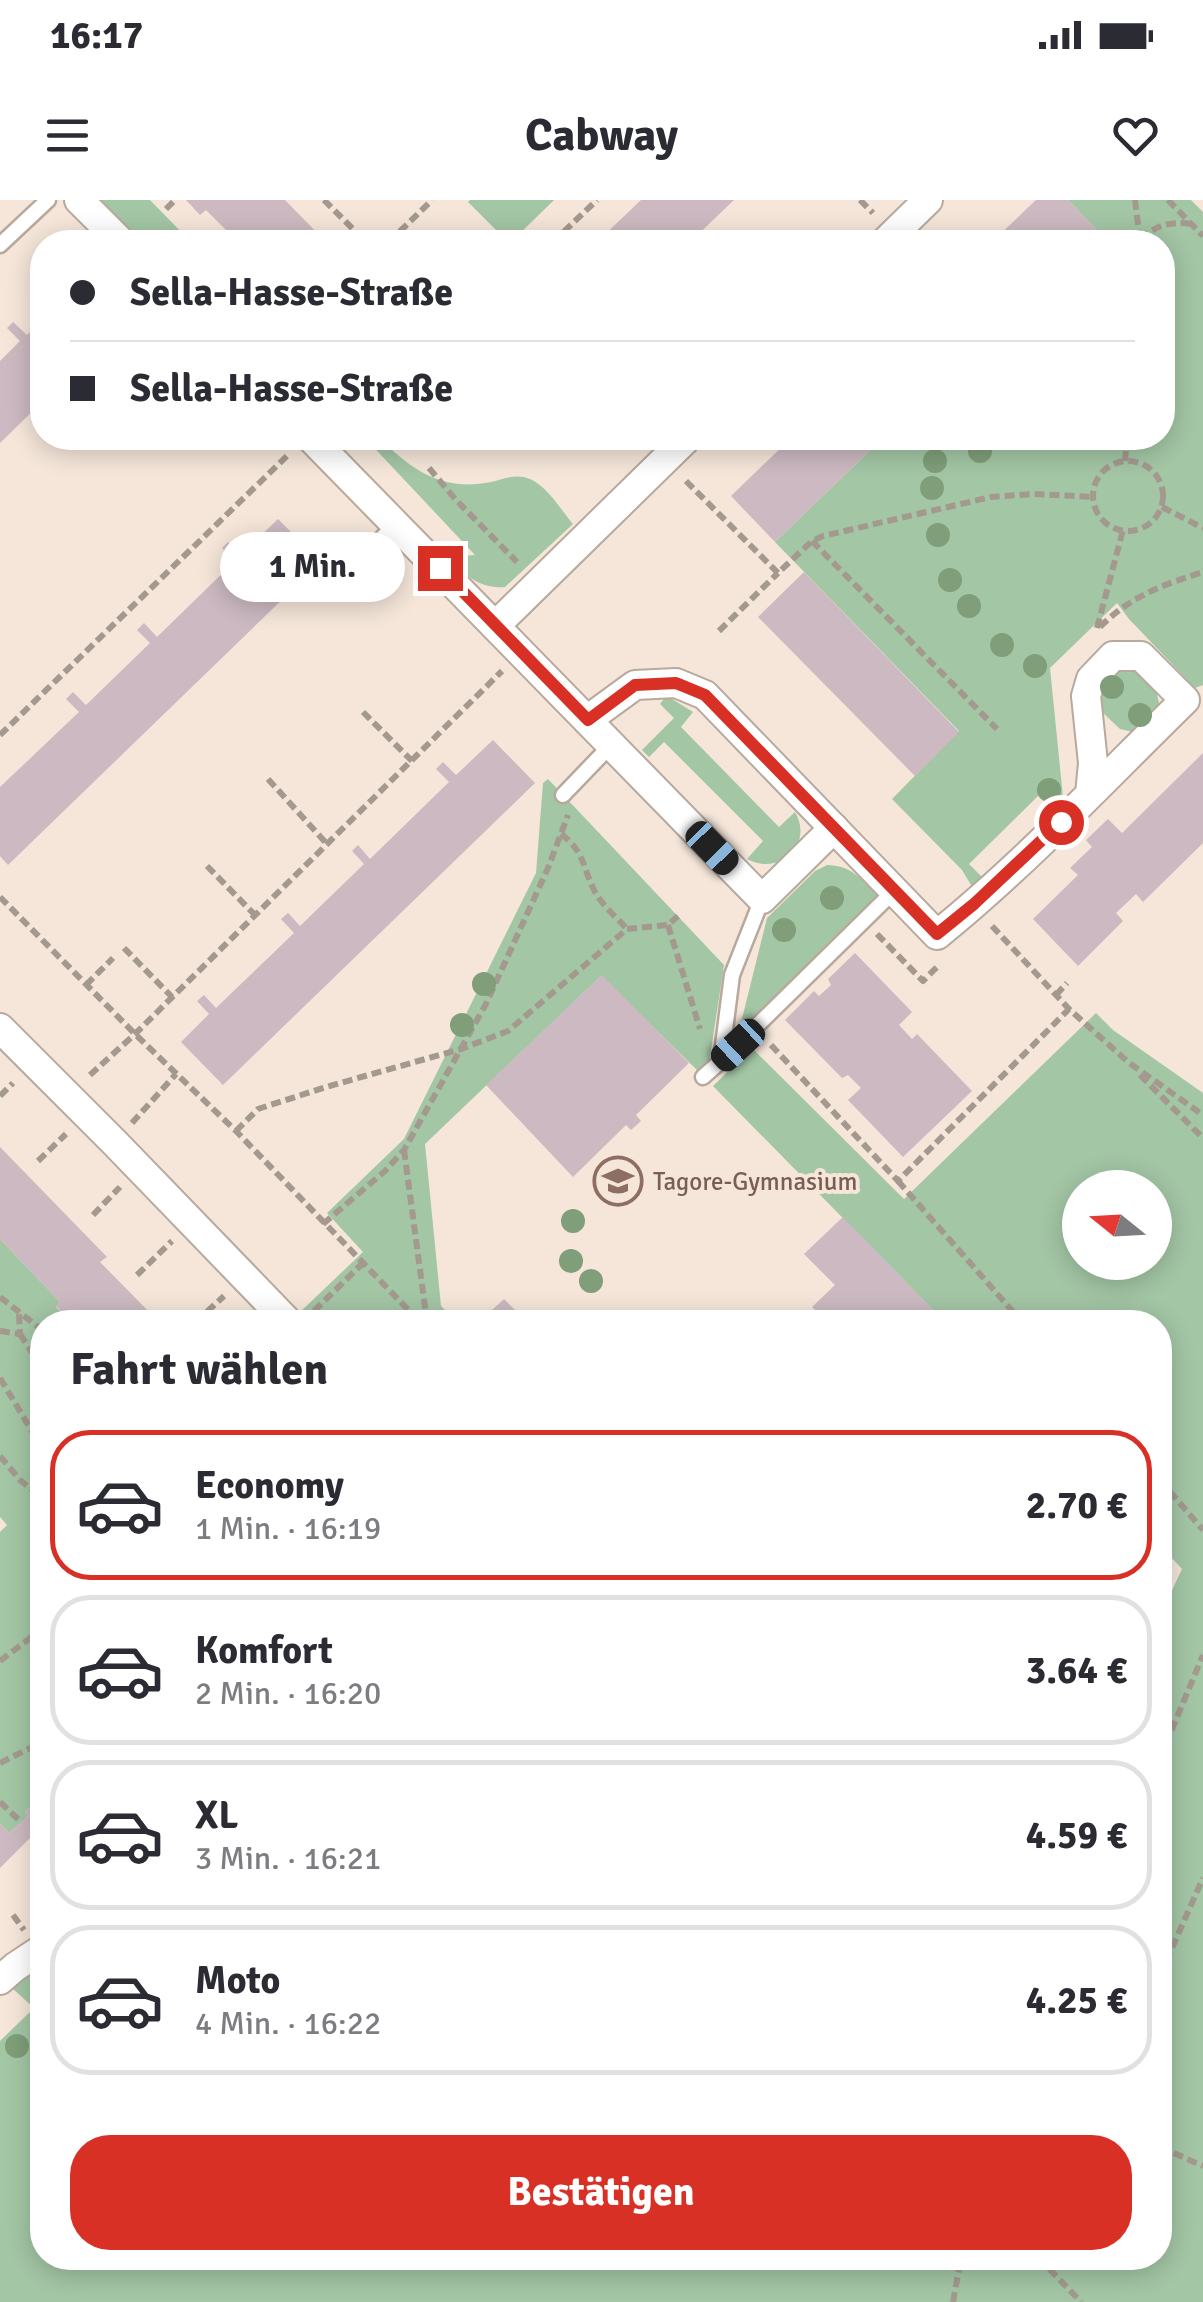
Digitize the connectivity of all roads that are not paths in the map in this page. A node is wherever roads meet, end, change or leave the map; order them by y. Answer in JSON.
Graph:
{"nodes":[{"id":1,"x":48,"y":200,"type":"edge"},
{"id":2,"x":79,"y":200,"type":"edge"},
{"id":3,"x":928,"y":200,"type":"edge"},
{"id":4,"x":109,"y":230,"type":"edge"},
{"id":5,"x":897,"y":230,"type":"edge"},
{"id":6,"x":0,"y":245,"type":"edge"},
{"id":7,"x":311,"y":450,"type":"edge"},
{"id":8,"x":674,"y":450,"type":"edge"},
{"id":9,"x":396,"y":524,"type":"junction"},
{"id":10,"x":344,"y":576,"type":"dead end"},
{"id":11,"x":495,"y":626,"type":"junction"},
{"id":12,"x":588,"y":720,"type":"junction"},
{"id":13,"x":611,"y":745,"type":"junction"},
{"id":14,"x":1090,"y":794,"type":"junction"},
{"id":15,"x":567,"y":800,"type":"road end"},
{"id":16,"x":834,"y":828,"type":"junction"},
{"id":17,"x":894,"y":891,"type":"junction"},
{"id":18,"x":762,"y":899,"type":"junction"},
{"id":19,"x":0,"y":1028,"type":"edge"},
{"id":20,"x":722,"y":1061,"type":"junction"},
{"id":21,"x":704,"y":1077,"type":"dead end"},
{"id":22,"x":276,"y":1310,"type":"edge"},
{"id":23,"x":30,"y":1957,"type":"edge"},
{"id":24,"x":0,"y":1980,"type":"edge"}],
"edges":[{"from":1,"to":6,"type":"lane"},
{"from":2,"to":4,"type":"street"},
{"from":3,"to":5,"type":"street"},
{"from":7,"to":9,"type":"street"},
{"from":8,"to":11,"type":"street"},
{"from":9,"to":10,"type":"lane"},
{"from":9,"to":11,"type":"street"},
{"from":11,"to":12,"type":"street"},
{"from":12,"to":13,"type":"street"},
{"from":12,"to":16,"type":"street"},
{"from":13,"to":15,"type":"lane"},
{"from":13,"to":18,"type":"street"},
{"from":14,"to":14,"type":"street"},
{"from":14,"to":17,"type":"street"},
{"from":16,"to":17,"type":"street"},
{"from":16,"to":18,"type":"street"},
{"from":17,"to":20,"type":"lane"},
{"from":18,"to":20,"type":"lane"},
{"from":19,"to":22,"type":"street"},
{"from":20,"to":21,"type":"lane"},
{"from":23,"to":24,"type":"street"}]}
